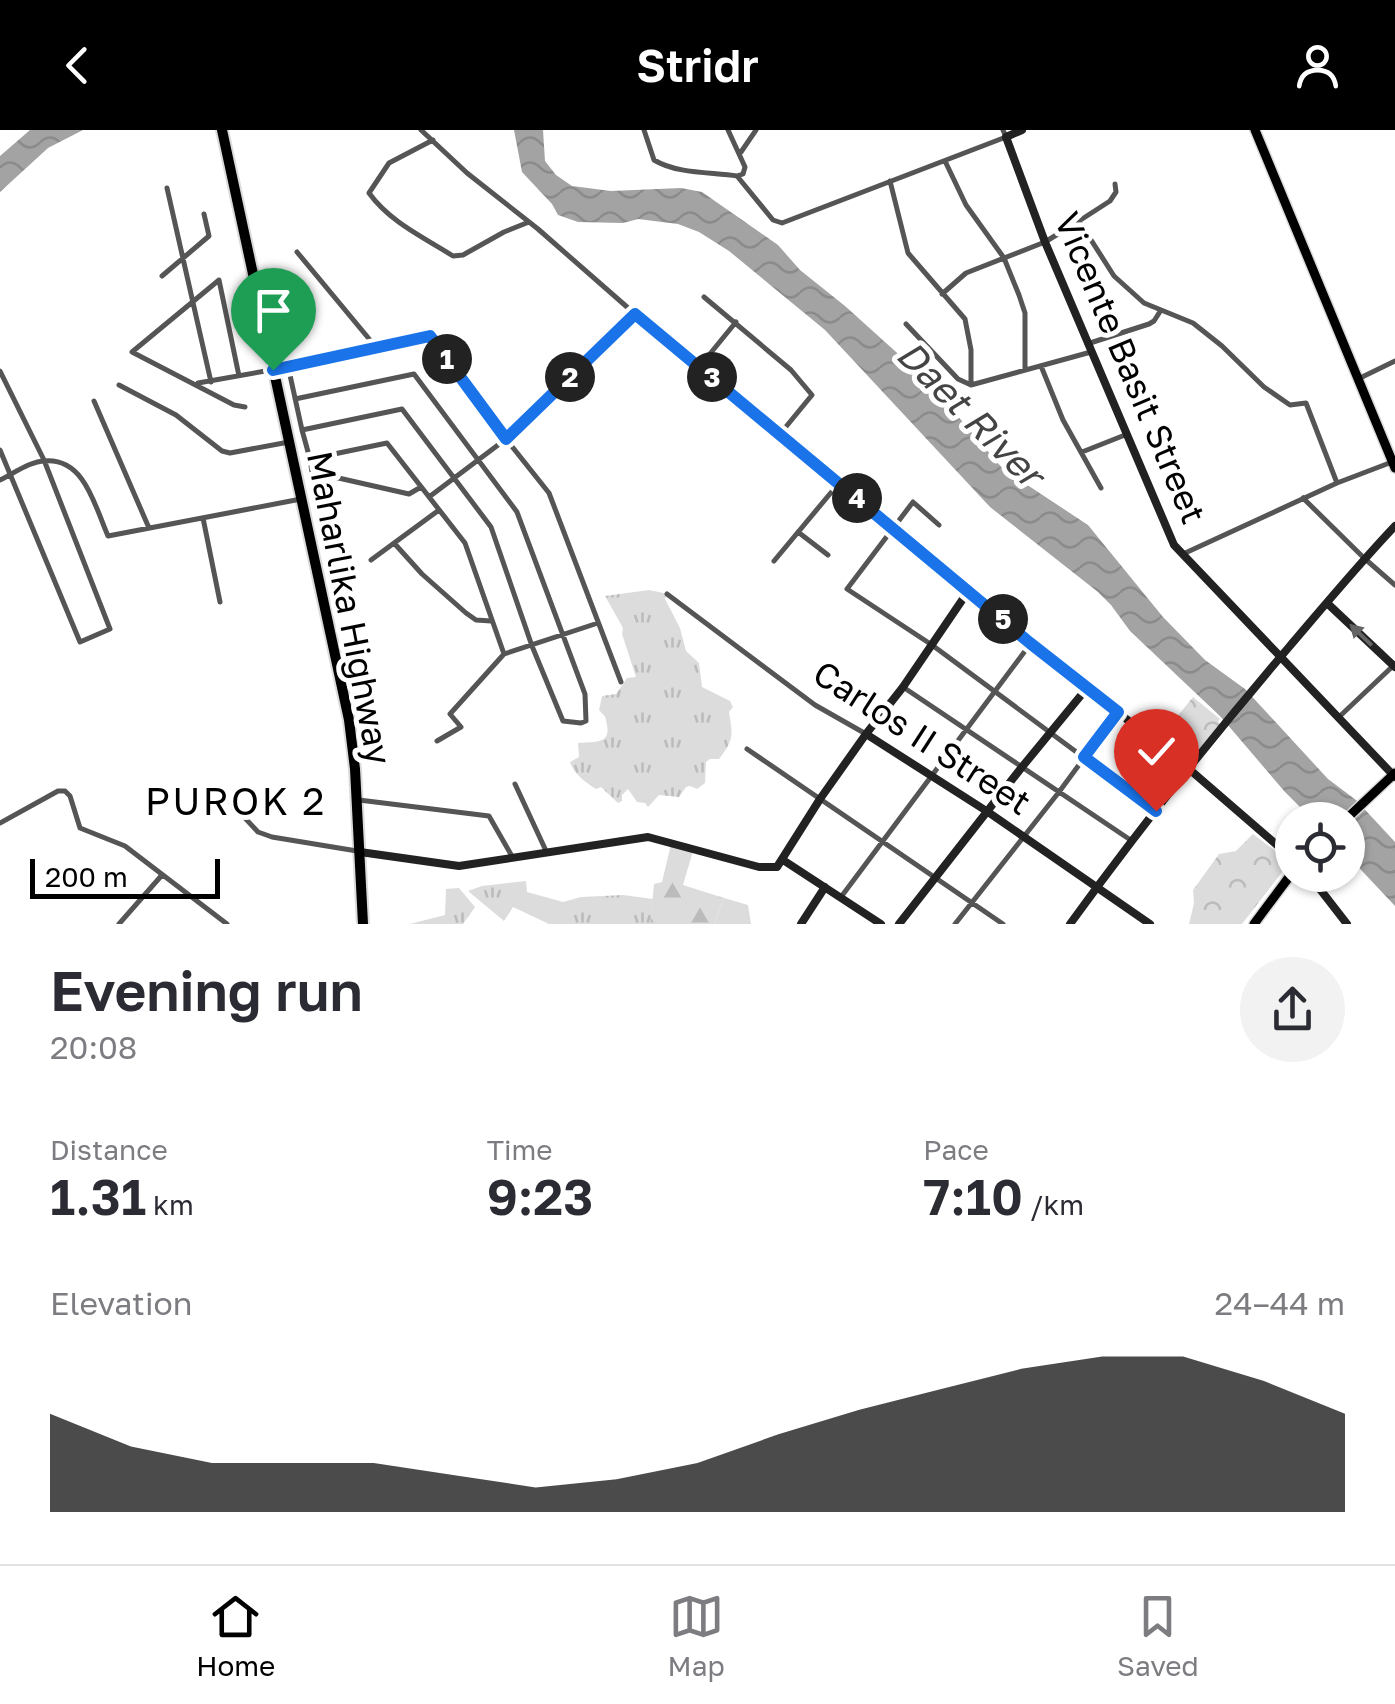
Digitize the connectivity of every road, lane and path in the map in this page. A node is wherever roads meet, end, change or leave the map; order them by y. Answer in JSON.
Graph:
{"nodes":[{"id":1,"x":421,"y":130,"type":"edge"},
{"id":2,"x":644,"y":130,"type":"edge"},
{"id":3,"x":728,"y":130,"type":"edge"},
{"id":4,"x":756,"y":130,"type":"edge"},
{"id":5,"x":1022,"y":130,"type":"edge"},
{"id":6,"x":1254,"y":130,"type":"edge"},
{"id":7,"x":223,"y":133,"type":"edge"},
{"id":8,"x":1004,"y":133,"type":"edge"},
{"id":9,"x":432,"y":140,"type":"junction"},
{"id":10,"x":740,"y":154,"type":"junction"},
{"id":11,"x":944,"y":160,"type":"junction"},
{"id":12,"x":738,"y":176,"type":"junction"},
{"id":13,"x":890,"y":182,"type":"junction"},
{"id":14,"x":1114,"y":184,"type":"dead end"},
{"id":15,"x":167,"y":188,"type":"dead end"},
{"id":16,"x":204,"y":214,"type":"dead end"},
{"id":17,"x":1079,"y":221,"type":"junction"},
{"id":18,"x":529,"y":222,"type":"junction"},
{"id":19,"x":1045,"y":242,"type":"junction"},
{"id":20,"x":297,"y":252,"type":"dead end"},
{"id":21,"x":183,"y":257,"type":"junction"},
{"id":22,"x":1004,"y":258,"type":"junction"},
{"id":23,"x":162,"y":276,"type":"dead end"},
{"id":24,"x":942,"y":294,"type":"junction"},
{"id":25,"x":704,"y":297,"type":"dead end"},
{"id":26,"x":192,"y":300,"type":"junction"},
{"id":27,"x":1161,"y":310,"type":"junction"},
{"id":28,"x":635,"y":314,"type":"junction"},
{"id":29,"x":736,"y":322,"type":"junction"},
{"id":30,"x":906,"y":324,"type":"dead end"},
{"id":31,"x":376,"y":347,"type":"junction"},
{"id":32,"x":1089,"y":348,"type":"junction"},
{"id":33,"x":1395,"y":361,"type":"edge"},
{"id":34,"x":288,"y":366,"type":"junction"},
{"id":35,"x":1041,"y":366,"type":"junction"},
{"id":36,"x":699,"y":367,"type":"junction"},
{"id":37,"x":273,"y":370,"type":"junction"},
{"id":38,"x":1025,"y":370,"type":"junction"},
{"id":39,"x":0,"y":371,"type":"edge"},
{"id":40,"x":239,"y":376,"type":"junction"},
{"id":41,"x":1358,"y":378,"type":"junction"},
{"id":42,"x":210,"y":382,"type":"junction"},
{"id":43,"x":196,"y":384,"type":"junction"},
{"id":44,"x":970,"y":385,"type":"junction"},
{"id":45,"x":120,"y":386,"type":"dead end"},
{"id":46,"x":295,"y":398,"type":"junction"},
{"id":47,"x":94,"y":400,"type":"dead end"},
{"id":48,"x":245,"y":408,"type":"dead end"},
{"id":49,"x":302,"y":430,"type":"junction"},
{"id":50,"x":780,"y":434,"type":"junction"},
{"id":51,"x":1125,"y":434,"type":"junction"},
{"id":52,"x":506,"y":439,"type":"junction"},
{"id":53,"x":289,"y":442,"type":"junction"},
{"id":54,"x":0,"y":450,"type":"edge"},
{"id":55,"x":1082,"y":452,"type":"junction"},
{"id":56,"x":310,"y":458,"type":"junction"},
{"id":57,"x":44,"y":460,"type":"junction"},
{"id":58,"x":479,"y":461,"type":"junction"},
{"id":59,"x":1394,"y":464,"type":"edge"},
{"id":60,"x":11,"y":474,"type":"junction"},
{"id":61,"x":454,"y":479,"type":"junction"},
{"id":62,"x":0,"y":480,"type":"edge"},
{"id":63,"x":839,"y":483,"type":"junction"},
{"id":64,"x":1338,"y":483,"type":"junction"},
{"id":65,"x":422,"y":486,"type":"junction"},
{"id":66,"x":1101,"y":488,"type":"dead end"},
{"id":67,"x":430,"y":497,"type":"junction"},
{"id":68,"x":1303,"y":498,"type":"junction"},
{"id":69,"x":301,"y":499,"type":"junction"},
{"id":70,"x":439,"y":510,"type":"junction"},
{"id":71,"x":204,"y":518,"type":"junction"},
{"id":72,"x":938,"y":525,"type":"dead end"},
{"id":73,"x":1395,"y":526,"type":"edge"},
{"id":74,"x":893,"y":527,"type":"junction"},
{"id":75,"x":149,"y":528,"type":"junction"},
{"id":76,"x":798,"y":532,"type":"junction"},
{"id":77,"x":394,"y":543,"type":"junction"},
{"id":78,"x":1181,"y":554,"type":"junction"},
{"id":79,"x":828,"y":555,"type":"dead end"},
{"id":80,"x":1364,"y":558,"type":"junction"},
{"id":81,"x":371,"y":560,"type":"dead end"},
{"id":82,"x":774,"y":561,"type":"dead end"},
{"id":83,"x":1395,"y":584,"type":"edge"},
{"id":84,"x":969,"y":590,"type":"junction"},
{"id":85,"x":667,"y":594,"type":"dead end"},
{"id":86,"x":220,"y":602,"type":"dead end"},
{"id":87,"x":1327,"y":603,"type":"junction"},
{"id":88,"x":492,"y":621,"type":"junction"},
{"id":89,"x":598,"y":622,"type":"junction"},
{"id":90,"x":562,"y":634,"type":"junction"},
{"id":91,"x":1030,"y":643,"type":"junction"},
{"id":92,"x":932,"y":645,"type":"junction"},
{"id":93,"x":532,"y":646,"type":"junction"},
{"id":94,"x":504,"y":654,"type":"junction"},
{"id":95,"x":1280,"y":657,"type":"junction"},
{"id":96,"x":1394,"y":666,"type":"edge"},
{"id":97,"x":621,"y":682,"type":"dead end"},
{"id":98,"x":903,"y":687,"type":"junction"},
{"id":99,"x":1087,"y":688,"type":"junction"},
{"id":100,"x":994,"y":692,"type":"junction"},
{"id":101,"x":1118,"y":712,"type":"junction"},
{"id":102,"x":1339,"y":717,"type":"junction"},
{"id":103,"x":966,"y":730,"type":"junction"},
{"id":104,"x":1051,"y":733,"type":"junction"},
{"id":105,"x":866,"y":734,"type":"junction"},
{"id":106,"x":437,"y":741,"type":"dead end"},
{"id":107,"x":748,"y":750,"type":"dead end"},
{"id":108,"x":1084,"y":757,"type":"junction"},
{"id":109,"x":1022,"y":767,"type":"junction"},
{"id":110,"x":1189,"y":769,"type":"junction"},
{"id":111,"x":932,"y":775,"type":"junction"},
{"id":112,"x":1394,"y":775,"type":"edge"},
{"id":113,"x":515,"y":784,"type":"dead end"},
{"id":114,"x":215,"y":786,"type":"dead end"},
{"id":115,"x":1059,"y":792,"type":"junction"},
{"id":116,"x":356,"y":799,"type":"junction"},
{"id":117,"x":820,"y":800,"type":"junction"},
{"id":118,"x":1364,"y":802,"type":"edge"},
{"id":119,"x":1156,"y":811,"type":"junction"},
{"id":120,"x":988,"y":812,"type":"junction"},
{"id":121,"x":0,"y":822,"type":"edge"},
{"id":122,"x":1024,"y":836,"type":"junction"},
{"id":123,"x":1132,"y":841,"type":"junction"},
{"id":124,"x":882,"y":843,"type":"junction"},
{"id":125,"x":1275,"y":843,"type":"edge"},
{"id":126,"x":360,"y":852,"type":"junction"},
{"id":127,"x":548,"y":854,"type":"junction"},
{"id":128,"x":514,"y":859,"type":"junction"},
{"id":129,"x":783,"y":860,"type":"junction"},
{"id":130,"x":162,"y":875,"type":"junction"},
{"id":131,"x":935,"y":879,"type":"junction"},
{"id":132,"x":1097,"y":886,"type":"junction"},
{"id":133,"x":825,"y":887,"type":"junction"},
{"id":134,"x":1278,"y":892,"type":"edge"},
{"id":135,"x":1322,"y":892,"type":"edge"},
{"id":136,"x":841,"y":897,"type":"junction"},
{"id":137,"x":971,"y":902,"type":"junction"},
{"id":138,"x":119,"y":924,"type":"edge"},
{"id":139,"x":227,"y":924,"type":"edge"},
{"id":140,"x":364,"y":924,"type":"edge"},
{"id":141,"x":801,"y":924,"type":"edge"},
{"id":142,"x":881,"y":924,"type":"edge"},
{"id":143,"x":899,"y":924,"type":"edge"},
{"id":144,"x":955,"y":924,"type":"edge"},
{"id":145,"x":1003,"y":924,"type":"edge"},
{"id":146,"x":1070,"y":924,"type":"edge"},
{"id":147,"x":1150,"y":924,"type":"edge"},
{"id":148,"x":1254,"y":924,"type":"edge"},
{"id":149,"x":1347,"y":924,"type":"edge"}],
"edges":[{"from":1,"to":9,"type":"street"},
{"from":2,"to":12,"type":"street"},
{"from":3,"to":10,"type":"street"},
{"from":4,"to":10,"type":"street"},
{"from":5,"to":8,"type":"street"},
{"from":6,"to":41,"type":"main road"},
{"from":7,"to":37,"type":"highway","name":"Maharlika Highway"},
{"from":8,"to":11,"type":"street"},
{"from":8,"to":19,"type":"street","name":"Vicente Basit Street"},
{"from":9,"to":18,"type":"street"},
{"from":9,"to":18,"type":"street"},
{"from":10,"to":12,"type":"street"},
{"from":11,"to":13,"type":"street"},
{"from":11,"to":22,"type":"street"},
{"from":12,"to":13,"type":"street"},
{"from":13,"to":24,"type":"street"},
{"from":14,"to":17,"type":"street"},
{"from":15,"to":21,"type":"street"},
{"from":16,"to":21,"type":"street"},
{"from":17,"to":19,"type":"street"},
{"from":17,"to":27,"type":"street"},
{"from":18,"to":28,"type":"street"},
{"from":19,"to":22,"type":"street"},
{"from":19,"to":32,"type":"street","name":"Vicente Basit Street"},
{"from":20,"to":31,"type":"street"},
{"from":21,"to":23,"type":"street"},
{"from":21,"to":26,"type":"street"},
{"from":22,"to":24,"type":"street"},
{"from":22,"to":38,"type":"street"},
{"from":24,"to":44,"type":"street"},
{"from":25,"to":29,"type":"street"},
{"from":26,"to":40,"type":"street"},
{"from":26,"to":42,"type":"street"},
{"from":26,"to":43,"type":"street"},
{"from":27,"to":32,"type":"street"},
{"from":27,"to":64,"type":"street"},
{"from":28,"to":36,"type":"street"},
{"from":28,"to":52,"type":"street"},
{"from":29,"to":36,"type":"street"},
{"from":29,"to":50,"type":"street"},
{"from":30,"to":44,"type":"street"},
{"from":31,"to":34,"type":"street"},
{"from":31,"to":52,"type":"street"},
{"from":32,"to":35,"type":"street"},
{"from":32,"to":51,"type":"street","name":"Vicente Basit Street"},
{"from":33,"to":41,"type":"street"},
{"from":34,"to":37,"type":"street"},
{"from":34,"to":46,"type":"street"},
{"from":35,"to":38,"type":"street"},
{"from":35,"to":55,"type":"street"},
{"from":36,"to":50,"type":"street"},
{"from":37,"to":40,"type":"street"},
{"from":37,"to":53,"type":"highway","name":"Maharlika Highway"},
{"from":38,"to":44,"type":"street"},
{"from":39,"to":57,"type":"street"},
{"from":40,"to":42,"type":"street"},
{"from":41,"to":59,"type":"main road"},
{"from":42,"to":43,"type":"street"},
{"from":43,"to":48,"type":"street"},
{"from":45,"to":53,"type":"street"},
{"from":46,"to":49,"type":"street"},
{"from":46,"to":58,"type":"street"},
{"from":47,"to":75,"type":"street"},
{"from":49,"to":56,"type":"street"},
{"from":49,"to":61,"type":"street"},
{"from":50,"to":63,"type":"street"},
{"from":51,"to":55,"type":"street"},
{"from":51,"to":78,"type":"street","name":"Vicente Basit Street"},
{"from":52,"to":58,"type":"street"},
{"from":52,"to":89,"type":"street"},
{"from":53,"to":69,"type":"highway","name":"Maharlika Highway"},
{"from":54,"to":60,"type":"street"},
{"from":55,"to":66,"type":"street"},
{"from":56,"to":65,"type":"street"},
{"from":56,"to":65,"type":"street"},
{"from":57,"to":60,"type":"street"},
{"from":57,"to":60,"type":"street"},
{"from":57,"to":75,"type":"street"},
{"from":58,"to":61,"type":"street"},
{"from":58,"to":90,"type":"street"},
{"from":59,"to":64,"type":"street"},
{"from":60,"to":62,"type":"street"},
{"from":61,"to":67,"type":"street"},
{"from":61,"to":93,"type":"street"},
{"from":63,"to":74,"type":"street"},
{"from":63,"to":76,"type":"street"},
{"from":64,"to":68,"type":"street"},
{"from":65,"to":67,"type":"street"},
{"from":67,"to":70,"type":"street"},
{"from":68,"to":78,"type":"street"},
{"from":68,"to":80,"type":"street"},
{"from":69,"to":71,"type":"street"},
{"from":69,"to":116,"type":"highway","name":"Maharlika Highway"},
{"from":70,"to":77,"type":"street"},
{"from":70,"to":88,"type":"street"},
{"from":71,"to":75,"type":"street"},
{"from":71,"to":86,"type":"street"},
{"from":72,"to":74,"type":"street"},
{"from":73,"to":80,"type":"street"},
{"from":74,"to":84,"type":"street"},
{"from":74,"to":92,"type":"street"},
{"from":76,"to":79,"type":"street"},
{"from":76,"to":82,"type":"street"},
{"from":77,"to":81,"type":"street"},
{"from":77,"to":88,"type":"street"},
{"from":78,"to":95,"type":"street","name":"Vicente Basit Street"},
{"from":80,"to":83,"type":"street"},
{"from":80,"to":87,"type":"street"},
{"from":84,"to":91,"type":"street"},
{"from":84,"to":92,"type":"street"},
{"from":85,"to":105,"type":"street","name":"Carlos II Street"},
{"from":87,"to":95,"type":"street"},
{"from":96,"to":87,"type":"street","one_way":true},
{"from":88,"to":94,"type":"street"},
{"from":89,"to":90,"type":"street"},
{"from":89,"to":97,"type":"street"},
{"from":90,"to":93,"type":"street"},
{"from":90,"to":93,"type":"street"},
{"from":91,"to":99,"type":"street"},
{"from":91,"to":100,"type":"street"},
{"from":92,"to":98,"type":"street"},
{"from":92,"to":100,"type":"street"},
{"from":93,"to":94,"type":"street"},
{"from":94,"to":106,"type":"street"},
{"from":95,"to":102,"type":"street","name":"Vicente Basit Street"},
{"from":95,"to":110,"type":"street"},
{"from":96,"to":102,"type":"street"},
{"from":98,"to":103,"type":"street"},
{"from":98,"to":105,"type":"street"},
{"from":99,"to":101,"type":"street"},
{"from":99,"to":104,"type":"street"},
{"from":100,"to":103,"type":"street"},
{"from":100,"to":104,"type":"street"},
{"from":101,"to":108,"type":"street"},
{"from":101,"to":110,"type":"street"},
{"from":102,"to":112,"type":"street","name":"Vicente Basit Street"},
{"from":103,"to":109,"type":"street"},
{"from":103,"to":111,"type":"street"},
{"from":104,"to":108,"type":"street"},
{"from":104,"to":109,"type":"street"},
{"from":105,"to":111,"type":"street","name":"Carlos II Street"},
{"from":105,"to":117,"type":"street"},
{"from":107,"to":117,"type":"street"},
{"from":108,"to":115,"type":"street"},
{"from":108,"to":119,"type":"street"},
{"from":109,"to":115,"type":"street"},
{"from":109,"to":120,"type":"street"},
{"from":110,"to":119,"type":"street"},
{"from":110,"to":125,"type":"street"},
{"from":111,"to":120,"type":"street","name":"Carlos II Street"},
{"from":111,"to":124,"type":"street"},
{"from":112,"to":118,"type":"main road"},
{"from":113,"to":127,"type":"street"},
{"from":114,"to":126,"type":"street"},
{"from":115,"to":122,"type":"street"},
{"from":115,"to":123,"type":"street"},
{"from":116,"to":126,"type":"highway","name":"Maharlika Highway"},
{"from":116,"to":128,"type":"street"},
{"from":117,"to":124,"type":"street"},
{"from":117,"to":129,"type":"street"},
{"from":119,"to":123,"type":"street"},
{"from":120,"to":122,"type":"street","name":"Carlos II Street"},
{"from":120,"to":131,"type":"street"},
{"from":121,"to":130,"type":"street"},
{"from":122,"to":132,"type":"street","name":"Carlos II Street"},
{"from":122,"to":137,"type":"street"},
{"from":123,"to":132,"type":"street"},
{"from":124,"to":131,"type":"street"},
{"from":124,"to":136,"type":"street"},
{"from":126,"to":128,"type":"street"},
{"from":126,"to":140,"type":"highway","name":"Maharlika Highway"},
{"from":127,"to":128,"type":"street"},
{"from":127,"to":129,"type":"street"},
{"from":129,"to":133,"type":"street"},
{"from":130,"to":138,"type":"street"},
{"from":130,"to":139,"type":"street"},
{"from":131,"to":137,"type":"street"},
{"from":131,"to":143,"type":"street"},
{"from":132,"to":146,"type":"street"},
{"from":132,"to":147,"type":"street","name":"Carlos II Street"},
{"from":133,"to":136,"type":"street"},
{"from":133,"to":141,"type":"street"},
{"from":134,"to":148,"type":"main road"},
{"from":135,"to":149,"type":"street"},
{"from":136,"to":142,"type":"street"},
{"from":137,"to":144,"type":"street"},
{"from":137,"to":145,"type":"street"}]}
